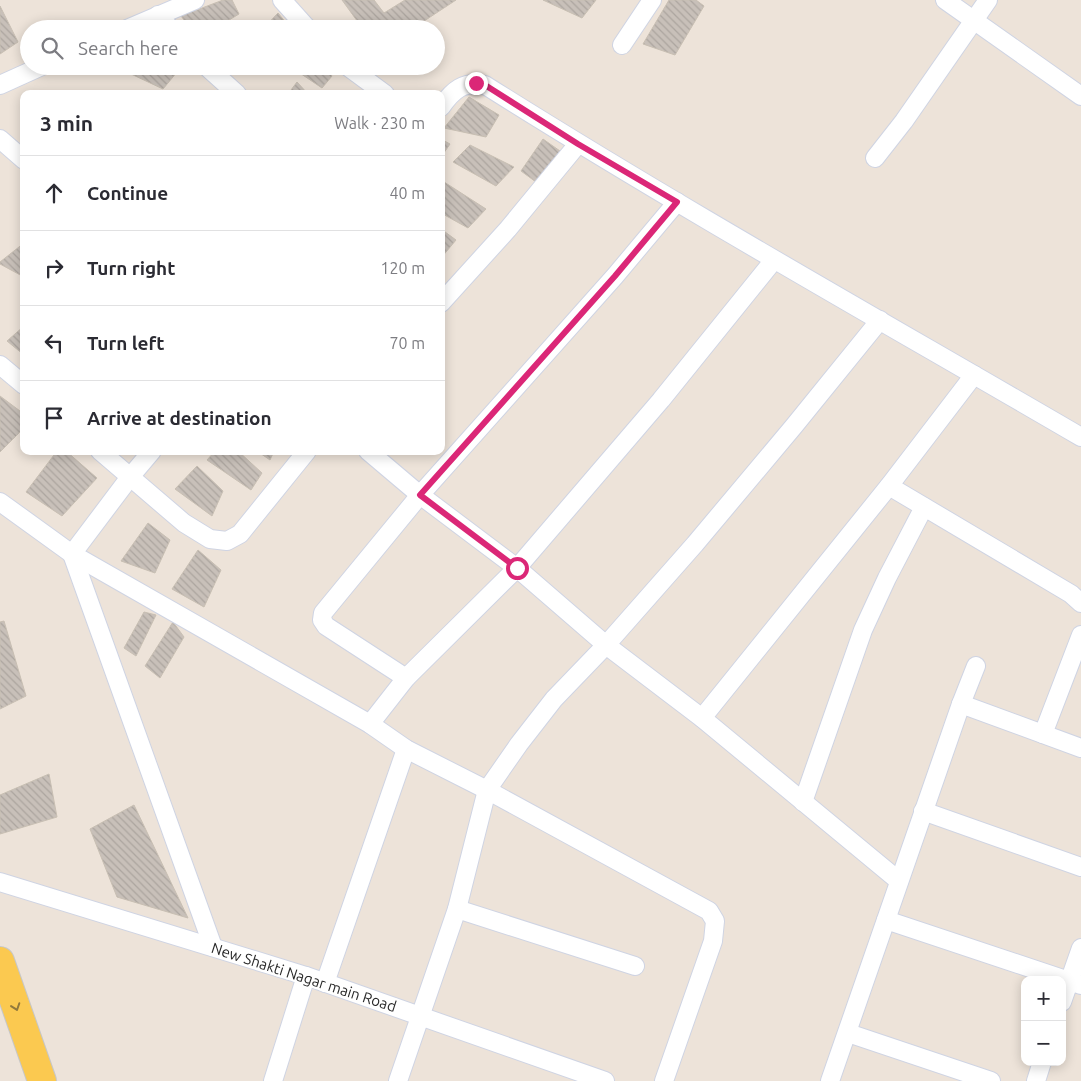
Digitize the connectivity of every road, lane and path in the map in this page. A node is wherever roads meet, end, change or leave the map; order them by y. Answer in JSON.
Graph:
{"nodes":[{"id":1,"x":195,"y":0,"type":"edge"},
{"id":2,"x":282,"y":0,"type":"edge"},
{"id":3,"x":652,"y":0,"type":"edge"},
{"id":4,"x":945,"y":0,"type":"edge"},
{"id":5,"x":988,"y":0,"type":"edge"},
{"id":6,"x":158,"y":15,"type":"junction"},
{"id":7,"x":147,"y":20,"type":"edge"},
{"id":8,"x":163,"y":20,"type":"edge"},
{"id":9,"x":300,"y":20,"type":"edge"},
{"id":10,"x":975,"y":20,"type":"junction"},
{"id":11,"x":622,"y":45,"type":"dead end"},
{"id":12,"x":22,"y":75,"type":"edge"},
{"id":13,"x":216,"y":75,"type":"edge"},
{"id":14,"x":360,"y":75,"type":"edge"},
{"id":15,"x":0,"y":85,"type":"edge"},
{"id":16,"x":232,"y":90,"type":"edge"},
{"id":17,"x":380,"y":90,"type":"edge"},
{"id":18,"x":1081,"y":96,"type":"edge"},
{"id":19,"x":445,"y":102,"type":"edge"},
{"id":20,"x":0,"y":139,"type":"edge"},
{"id":21,"x":578,"y":144,"type":"junction"},
{"id":22,"x":20,"y":156,"type":"edge"},
{"id":23,"x":875,"y":158,"type":"dead end"},
{"id":24,"x":677,"y":202,"type":"junction"},
{"id":25,"x":774,"y":260,"type":"junction"},
{"id":26,"x":445,"y":299,"type":"edge"},
{"id":27,"x":880,"y":320,"type":"junction"},
{"id":28,"x":0,"y":365,"type":"edge"},
{"id":29,"x":974,"y":375,"type":"junction"},
{"id":30,"x":20,"y":382,"type":"edge"},
{"id":31,"x":1081,"y":438,"type":"edge"},
{"id":32,"x":105,"y":455,"type":"edge"},
{"id":33,"x":149,"y":455,"type":"edge"},
{"id":34,"x":304,"y":455,"type":"edge"},
{"id":35,"x":373,"y":455,"type":"edge"},
{"id":36,"x":130,"y":477,"type":"junction"},
{"id":37,"x":889,"y":486,"type":"junction"},
{"id":38,"x":420,"y":495,"type":"junction"},
{"id":39,"x":0,"y":502,"type":"edge"},
{"id":40,"x":924,"y":507,"type":"junction"},
{"id":41,"x":72,"y":554,"type":"junction"},
{"id":42,"x":517,"y":568,"type":"junction"},
{"id":43,"x":1081,"y":603,"type":"edge"},
{"id":44,"x":1081,"y":635,"type":"edge"},
{"id":45,"x":606,"y":645,"type":"junction"},
{"id":46,"x":976,"y":666,"type":"dead end"},
{"id":47,"x":406,"y":678,"type":"junction"},
{"id":48,"x":961,"y":704,"type":"junction"},
{"id":49,"x":702,"y":718,"type":"junction"},
{"id":50,"x":370,"y":724,"type":"junction"},
{"id":51,"x":1043,"y":734,"type":"junction"},
{"id":52,"x":1081,"y":748,"type":"edge"},
{"id":53,"x":406,"y":749,"type":"junction"},
{"id":54,"x":487,"y":790,"type":"junction"},
{"id":55,"x":802,"y":802,"type":"junction"},
{"id":56,"x":923,"y":811,"type":"junction"},
{"id":57,"x":1081,"y":867,"type":"edge"},
{"id":58,"x":899,"y":881,"type":"junction"},
{"id":59,"x":0,"y":882,"type":"edge"},
{"id":60,"x":457,"y":909,"type":"junction"},
{"id":61,"x":886,"y":920,"type":"junction"},
{"id":62,"x":213,"y":947,"type":"junction"},
{"id":63,"x":1081,"y":948,"type":"edge"},
{"id":64,"x":0,"y":961,"type":"edge"},
{"id":65,"x":635,"y":966,"type":"dead end"},
{"id":66,"x":306,"y":976,"type":"junction"},
{"id":67,"x":1075,"y":983,"type":"edge"},
{"id":68,"x":325,"y":984,"type":"junction"},
{"id":69,"x":1066,"y":996,"type":"edge"},
{"id":70,"x":422,"y":1016,"type":"junction"},
{"id":71,"x":848,"y":1032,"type":"junction"},
{"id":72,"x":1041,"y":1066,"type":"edge"},
{"id":73,"x":576,"y":1077,"type":"edge"},
{"id":74,"x":42,"y":1081,"type":"edge"},
{"id":75,"x":273,"y":1081,"type":"edge"},
{"id":76,"x":398,"y":1081,"type":"edge"},
{"id":77,"x":606,"y":1081,"type":"edge"},
{"id":78,"x":664,"y":1081,"type":"edge"},
{"id":79,"x":830,"y":1081,"type":"edge"},
{"id":80,"x":991,"y":1081,"type":"edge"},
{"id":81,"x":1036,"y":1081,"type":"edge"}],
"edges":[{"from":1,"to":6,"type":"street"},
{"from":2,"to":9,"type":"street"},
{"from":3,"to":11,"type":"street"},
{"from":4,"to":10,"type":"street"},
{"from":5,"to":10,"type":"street"},
{"from":6,"to":7,"type":"street"},
{"from":6,"to":8,"type":"street"},
{"from":10,"to":18,"type":"street"},
{"from":10,"to":23,"type":"street"},
{"from":12,"to":15,"type":"street"},
{"from":13,"to":16,"type":"street"},
{"from":14,"to":17,"type":"street"},
{"from":19,"to":21,"type":"street"},
{"from":20,"to":22,"type":"street"},
{"from":21,"to":24,"type":"street"},
{"from":21,"to":26,"type":"street"},
{"from":24,"to":25,"type":"street"},
{"from":24,"to":38,"type":"street"},
{"from":25,"to":27,"type":"street"},
{"from":25,"to":42,"type":"street"},
{"from":27,"to":29,"type":"street"},
{"from":27,"to":45,"type":"street"},
{"from":28,"to":30,"type":"street"},
{"from":29,"to":31,"type":"street"},
{"from":29,"to":37,"type":"street"},
{"from":32,"to":36,"type":"street"},
{"from":33,"to":36,"type":"street"},
{"from":34,"to":36,"type":"street"},
{"from":35,"to":38,"type":"street"},
{"from":36,"to":41,"type":"street"},
{"from":37,"to":40,"type":"street"},
{"from":37,"to":49,"type":"street"},
{"from":38,"to":42,"type":"street"},
{"from":38,"to":47,"type":"street"},
{"from":39,"to":41,"type":"street"},
{"from":40,"to":43,"type":"street"},
{"from":40,"to":55,"type":"street"},
{"from":41,"to":50,"type":"street"},
{"from":41,"to":62,"type":"street"},
{"from":42,"to":45,"type":"street"},
{"from":42,"to":47,"type":"street"},
{"from":44,"to":51,"type":"street"},
{"from":45,"to":49,"type":"street"},
{"from":45,"to":54,"type":"street"},
{"from":46,"to":48,"type":"street"},
{"from":47,"to":50,"type":"street"},
{"from":48,"to":51,"type":"street"},
{"from":48,"to":56,"type":"street"},
{"from":49,"to":55,"type":"street"},
{"from":50,"to":53,"type":"street"},
{"from":51,"to":52,"type":"street"},
{"from":53,"to":54,"type":"street"},
{"from":53,"to":68,"type":"street"},
{"from":54,"to":60,"type":"street"},
{"from":54,"to":78,"type":"street"},
{"from":55,"to":58,"type":"street"},
{"from":56,"to":57,"type":"street"},
{"from":56,"to":58,"type":"street"},
{"from":58,"to":61,"type":"street"},
{"from":59,"to":62,"type":"street","name":"New Shakti Nagar main Road"},
{"from":60,"to":65,"type":"street"},
{"from":60,"to":70,"type":"street"},
{"from":61,"to":67,"type":"street"},
{"from":61,"to":71,"type":"street"},
{"from":62,"to":66,"type":"street","name":"New Shakti Nagar main Road"},
{"from":63,"to":67,"type":"street"},
{"from":64,"to":74,"type":"main road","one_way":true},
{"from":66,"to":68,"type":"street","name":"New Shakti Nagar main Road"},
{"from":66,"to":75,"type":"street"},
{"from":67,"to":69,"type":"street"},
{"from":68,"to":70,"type":"street","name":"New Shakti Nagar main Road"},
{"from":70,"to":73,"type":"street","name":"New Shakti Nagar main Road"},
{"from":70,"to":76,"type":"street"},
{"from":71,"to":79,"type":"street"},
{"from":71,"to":80,"type":"street"},
{"from":72,"to":81,"type":"street"},
{"from":73,"to":77,"type":"street","name":"New Shakti Nagar main Road"}]}
